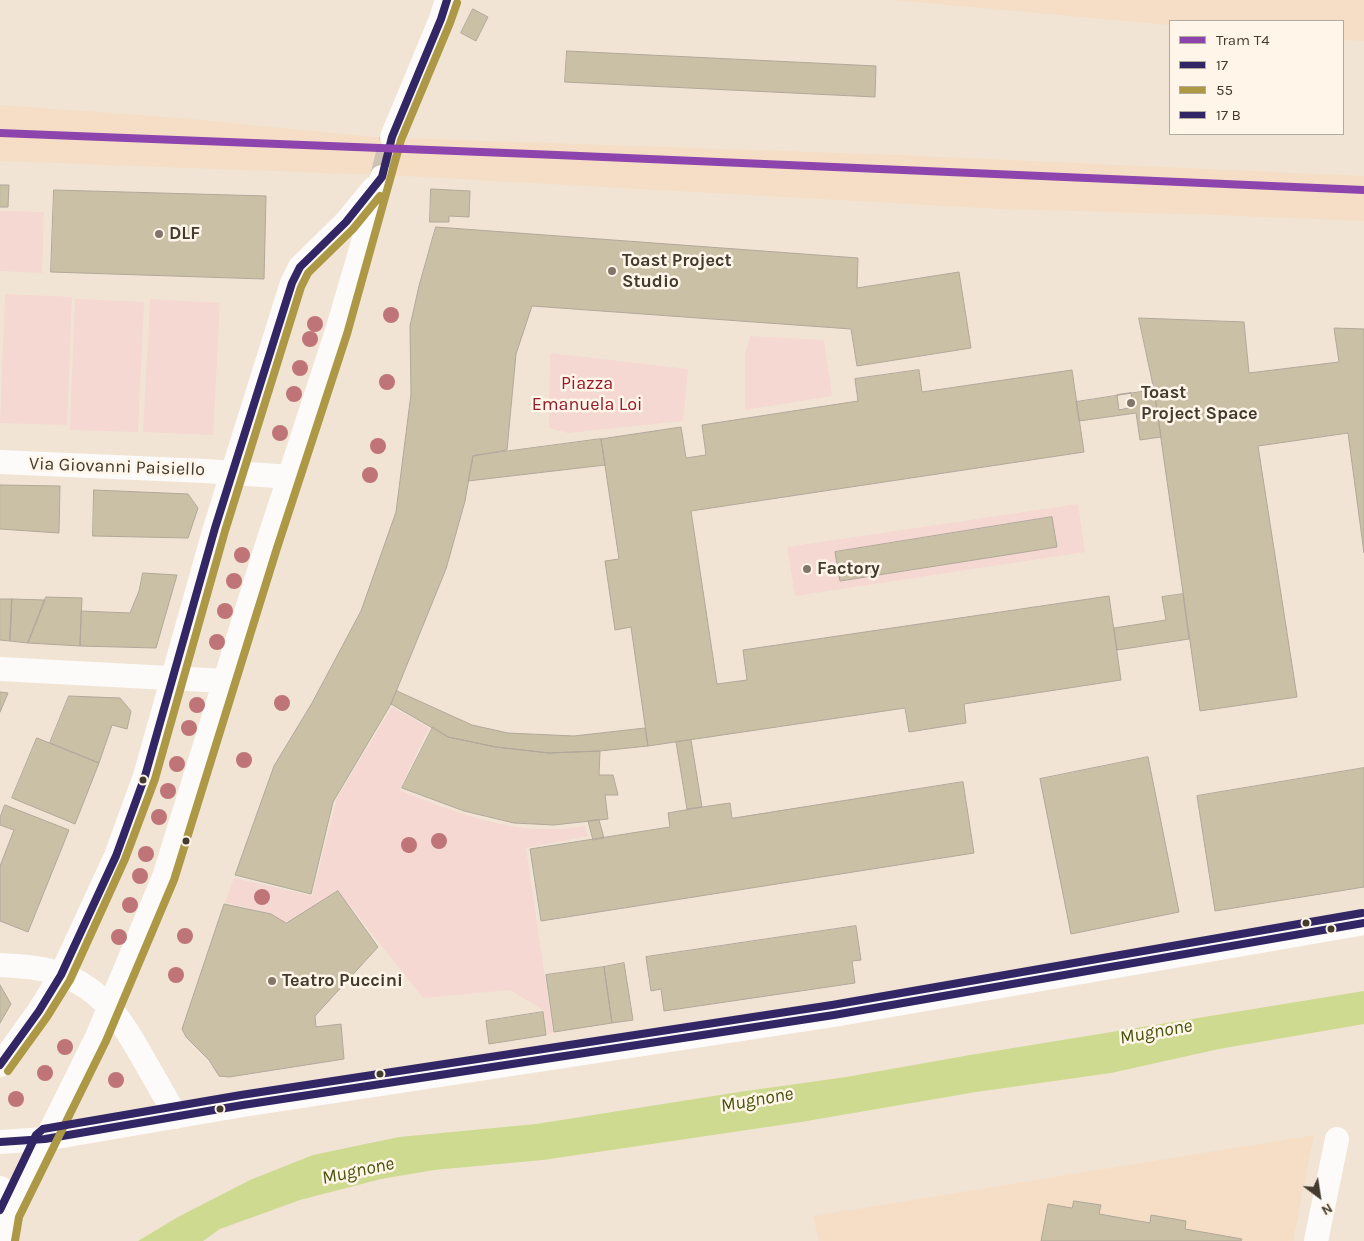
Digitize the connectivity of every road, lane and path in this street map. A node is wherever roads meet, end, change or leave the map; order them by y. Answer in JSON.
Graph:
{"nodes":[{"id":1,"x":448,"y":0,"type":"edge"},
{"id":2,"x":392,"y":137,"type":"tunnel mouth"},
{"id":3,"x":0,"y":462,"type":"edge"},
{"id":4,"x":234,"y":472,"type":"junction"},
{"id":5,"x":291,"y":476,"type":"junction"},
{"id":6,"x":0,"y":669,"type":"edge"},
{"id":7,"x":173,"y":678,"type":"junction"},
{"id":8,"x":225,"y":681,"type":"junction"},
{"id":9,"x":1364,"y":923,"type":"edge"},
{"id":10,"x":0,"y":966,"type":"edge"},
{"id":11,"x":61,"y":975,"type":"junction"},
{"id":12,"x":109,"y":1006,"type":"junction"},
{"id":13,"x":0,"y":1065,"type":"edge"},
{"id":14,"x":176,"y":1117,"type":"junction"},
{"id":15,"x":46,"y":1139,"type":"junction"},
{"id":16,"x":1337,"y":1139,"type":"dead end"},
{"id":17,"x":0,"y":1142,"type":"edge"},
{"id":18,"x":5,"y":1202,"type":"edge"},
{"id":19,"x":5,"y":1241,"type":"edge"},
{"id":20,"x":1316,"y":1241,"type":"edge"}],
"edges":[{"from":1,"to":2,"type":"street"},
{"from":3,"to":4,"type":"street","name":"Via Giovanni Paisiello"},
{"from":4,"to":5,"type":"street","name":"Via Giovanni Paisiello"},
{"from":4,"to":5,"type":"street"},
{"from":4,"to":7,"type":"street"},
{"from":5,"to":8,"type":"street"},
{"from":6,"to":7,"type":"street"},
{"from":7,"to":8,"type":"street"},
{"from":7,"to":11,"type":"street"},
{"from":8,"to":12,"type":"street"},
{"from":9,"to":14,"type":"street"},
{"from":10,"to":11,"type":"street"},
{"from":11,"to":12,"type":"street"},
{"from":11,"to":13,"type":"street"},
{"from":12,"to":14,"type":"street"},
{"from":12,"to":15,"type":"street"},
{"from":14,"to":15,"type":"street"},
{"from":15,"to":17,"type":"street"},
{"from":15,"to":18,"type":"street"},
{"from":16,"to":20,"type":"street"},
{"from":18,"to":19,"type":"main road"}]}
